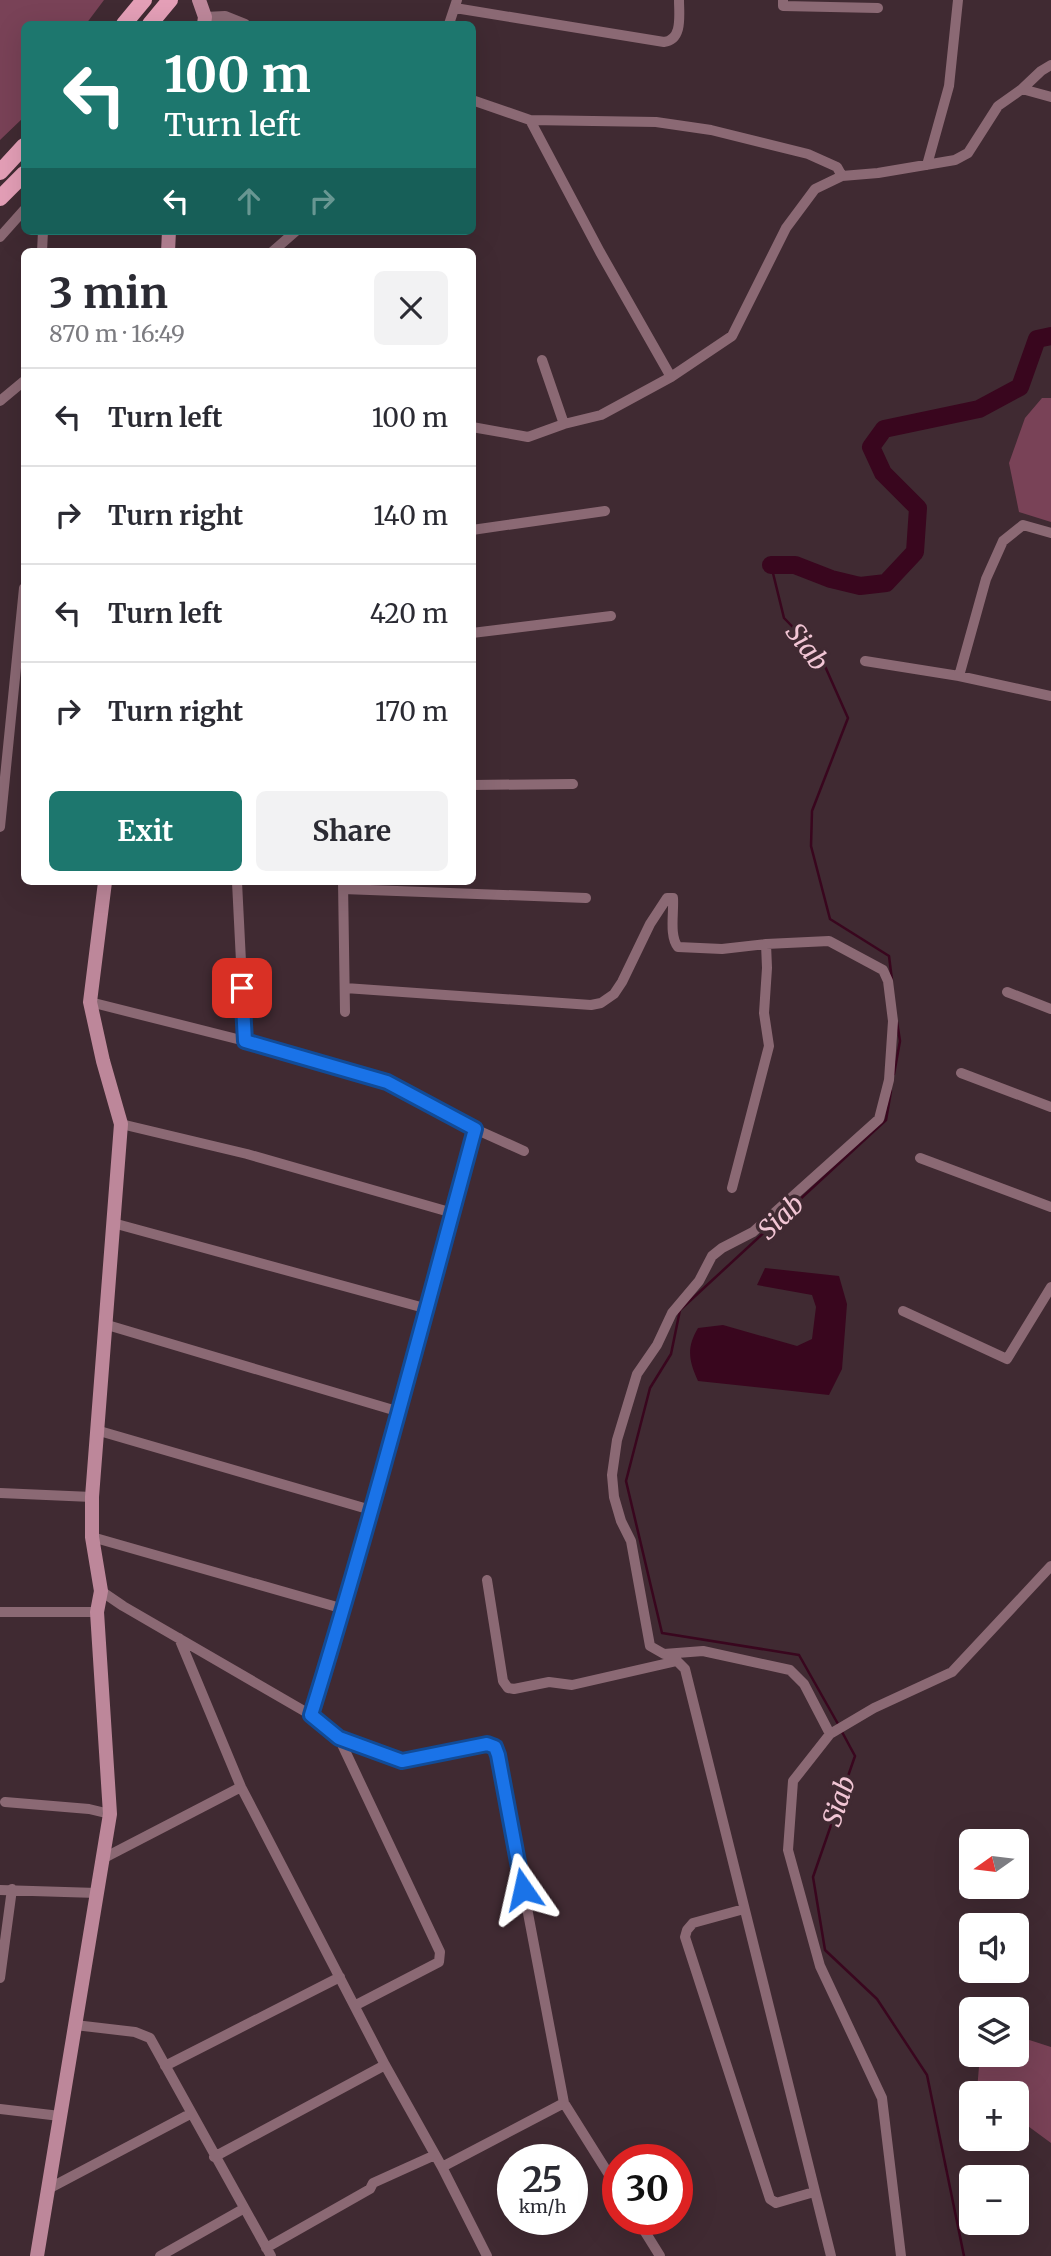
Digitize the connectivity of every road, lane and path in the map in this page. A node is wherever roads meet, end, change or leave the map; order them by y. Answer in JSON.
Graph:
{"nodes":[{"id":1,"x":144,"y":0,"type":"edge"},
{"id":2,"x":170,"y":0,"type":"edge"},
{"id":3,"x":199,"y":0,"type":"edge"},
{"id":4,"x":679,"y":0,"type":"edge"},
{"id":5,"x":783,"y":0,"type":"edge"},
{"id":6,"x":958,"y":0,"type":"edge"},
{"id":7,"x":456,"y":4,"type":"edge"},
{"id":8,"x":878,"y":8,"type":"dead end"},
{"id":9,"x":126,"y":21,"type":"edge"},
{"id":10,"x":152,"y":21,"type":"edge"},
{"id":11,"x":205,"y":21,"type":"edge"},
{"id":12,"x":238,"y":21,"type":"edge"},
{"id":13,"x":450,"y":21,"type":"edge"},
{"id":14,"x":1051,"y":65,"type":"edge"},
{"id":15,"x":1022,"y":89,"type":"junction"},
{"id":16,"x":1051,"y":97,"type":"edge"},
{"id":17,"x":476,"y":101,"type":"edge"},
{"id":18,"x":530,"y":120,"type":"junction"},
{"id":19,"x":21,"y":149,"type":"edge"},
{"id":20,"x":927,"y":165,"type":"junction"},
{"id":21,"x":0,"y":172,"type":"edge"},
{"id":22,"x":842,"y":176,"type":"junction"},
{"id":23,"x":21,"y":177,"type":"edge"},
{"id":24,"x":0,"y":198,"type":"edge"},
{"id":25,"x":21,"y":213,"type":"edge"},
{"id":26,"x":291,"y":235,"type":"edge"},
{"id":27,"x":0,"y":237,"type":"edge"},
{"id":28,"x":277,"y":248,"type":"edge"},
{"id":29,"x":542,"y":360,"type":"dead end"},
{"id":30,"x":671,"y":377,"type":"junction"},
{"id":31,"x":21,"y":384,"type":"edge"},
{"id":32,"x":0,"y":401,"type":"edge"},
{"id":33,"x":564,"y":424,"type":"junction"},
{"id":34,"x":476,"y":428,"type":"edge"},
{"id":35,"x":605,"y":512,"type":"dead end"},
{"id":36,"x":476,"y":529,"type":"edge"},
{"id":37,"x":1051,"y":533,"type":"edge"},
{"id":38,"x":611,"y":616,"type":"dead end"},
{"id":39,"x":21,"y":618,"type":"edge"},
{"id":40,"x":476,"y":633,"type":"edge"},
{"id":41,"x":865,"y":661,"type":"dead end"},
{"id":42,"x":959,"y":676,"type":"junction"},
{"id":43,"x":1051,"y":696,"type":"edge"},
{"id":44,"x":573,"y":784,"type":"dead end"},
{"id":45,"x":476,"y":785,"type":"edge"},
{"id":46,"x":0,"y":827,"type":"edge"},
{"id":47,"x":105,"y":885,"type":"edge"},
{"id":48,"x":237,"y":885,"type":"edge"},
{"id":49,"x":343,"y":886,"type":"edge"},
{"id":50,"x":586,"y":898,"type":"dead end"},
{"id":51,"x":766,"y":944,"type":"junction"},
{"id":52,"x":345,"y":988,"type":"junction"},
{"id":53,"x":1007,"y":992,"type":"dead end"},
{"id":54,"x":90,"y":1002,"type":"junction"},
{"id":55,"x":1051,"y":1009,"type":"edge"},
{"id":56,"x":345,"y":1012,"type":"dead end"},
{"id":57,"x":245,"y":1041,"type":"junction"},
{"id":58,"x":961,"y":1073,"type":"dead end"},
{"id":59,"x":1051,"y":1107,"type":"edge"},
{"id":60,"x":121,"y":1124,"type":"junction"},
{"id":61,"x":475,"y":1129,"type":"junction"},
{"id":62,"x":524,"y":1151,"type":"dead end"},
{"id":63,"x":920,"y":1158,"type":"dead end"},
{"id":64,"x":732,"y":1188,"type":"dead end"},
{"id":65,"x":1051,"y":1207,"type":"edge"},
{"id":66,"x":453,"y":1213,"type":"junction"},
{"id":67,"x":113,"y":1223,"type":"junction"},
{"id":68,"x":1051,"y":1287,"type":"edge"},
{"id":69,"x":428,"y":1309,"type":"junction"},
{"id":70,"x":903,"y":1311,"type":"dead end"},
{"id":71,"x":104,"y":1324,"type":"junction"},
{"id":72,"x":400,"y":1412,"type":"junction"},
{"id":73,"x":96,"y":1430,"type":"junction"},
{"id":74,"x":0,"y":1493,"type":"edge"},
{"id":75,"x":92,"y":1497,"type":"junction"},
{"id":76,"x":371,"y":1510,"type":"junction"},
{"id":77,"x":92,"y":1537,"type":"junction"},
{"id":78,"x":1051,"y":1566,"type":"edge"},
{"id":79,"x":487,"y":1580,"type":"dead end"},
{"id":80,"x":101,"y":1591,"type":"junction"},
{"id":81,"x":344,"y":1609,"type":"junction"},
{"id":82,"x":0,"y":1612,"type":"edge"},
{"id":83,"x":97,"y":1612,"type":"junction"},
{"id":84,"x":179,"y":1638,"type":"junction"},
{"id":85,"x":659,"y":1653,"type":"junction"},
{"id":86,"x":660,"y":1664,"type":"junction"},
{"id":87,"x":311,"y":1715,"type":"junction"},
{"id":88,"x":830,"y":1734,"type":"junction"},
{"id":89,"x":339,"y":1738,"type":"junction"},
{"id":90,"x":241,"y":1787,"type":"junction"},
{"id":91,"x":5,"y":1802,"type":"dead end"},
{"id":92,"x":110,"y":1814,"type":"junction"},
{"id":93,"x":102,"y":1859,"type":"junction"},
{"id":94,"x":12,"y":1889,"type":"junction"},
{"id":95,"x":0,"y":1890,"type":"edge"},
{"id":96,"x":97,"y":1894,"type":"junction"},
{"id":97,"x":744,"y":1909,"type":"junction"},
{"id":98,"x":340,"y":1977,"type":"junction"},
{"id":99,"x":0,"y":1978,"type":"edge"},
{"id":100,"x":356,"y":2005,"type":"junction"},
{"id":101,"x":75,"y":2025,"type":"junction"},
{"id":102,"x":385,"y":2065,"type":"junction"},
{"id":103,"x":165,"y":2066,"type":"junction"},
{"id":104,"x":564,"y":2103,"type":"junction"},
{"id":105,"x":0,"y":2109,"type":"edge"},
{"id":106,"x":190,"y":2114,"type":"junction"},
{"id":107,"x":60,"y":2116,"type":"junction"},
{"id":108,"x":435,"y":2155,"type":"junction"},
{"id":109,"x":214,"y":2157,"type":"junction"},
{"id":110,"x":602,"y":2164,"type":"edge"},
{"id":111,"x":442,"y":2166,"type":"junction"},
{"id":112,"x":48,"y":2189,"type":"junction"},
{"id":113,"x":814,"y":2192,"type":"junction"},
{"id":114,"x":243,"y":2209,"type":"junction"},
{"id":115,"x":646,"y":2235,"type":"edge"},
{"id":116,"x":268,"y":2252,"type":"edge"},
{"id":117,"x":37,"y":2256,"type":"edge"},
{"id":118,"x":160,"y":2256,"type":"edge"},
{"id":119,"x":487,"y":2256,"type":"edge"},
{"id":120,"x":660,"y":2256,"type":"edge"},
{"id":121,"x":831,"y":2256,"type":"edge"},
{"id":122,"x":901,"y":2256,"type":"edge"}],
"edges":[{"from":1,"to":9,"type":"main road"},
{"from":2,"to":10,"type":"main road"},
{"from":3,"to":11,"type":"street"},
{"from":4,"to":7,"type":"street"},
{"from":5,"to":8,"type":"street"},
{"from":6,"to":20,"type":"street"},
{"from":7,"to":13,"type":"street"},
{"from":11,"to":12,"type":"street"},
{"from":14,"to":15,"type":"street"},
{"from":15,"to":16,"type":"street"},
{"from":15,"to":20,"type":"street"},
{"from":17,"to":18,"type":"street"},
{"from":18,"to":22,"type":"street"},
{"from":18,"to":30,"type":"street"},
{"from":19,"to":21,"type":"main road"},
{"from":20,"to":22,"type":"street"},
{"from":22,"to":30,"type":"street"},
{"from":23,"to":24,"type":"main road"},
{"from":25,"to":27,"type":"street"},
{"from":26,"to":28,"type":"street"},
{"from":29,"to":33,"type":"street"},
{"from":30,"to":33,"type":"street"},
{"from":31,"to":32,"type":"street"},
{"from":33,"to":34,"type":"street"},
{"from":35,"to":36,"type":"street"},
{"from":37,"to":42,"type":"street"},
{"from":38,"to":40,"type":"street"},
{"from":39,"to":46,"type":"street"},
{"from":41,"to":42,"type":"street"},
{"from":42,"to":43,"type":"street"},
{"from":44,"to":45,"type":"street"},
{"from":47,"to":54,"type":"street"},
{"from":48,"to":57,"type":"street"},
{"from":49,"to":50,"type":"street"},
{"from":49,"to":52,"type":"street"},
{"from":51,"to":52,"type":"street"},
{"from":51,"to":64,"type":"street"},
{"from":51,"to":85,"type":"street"},
{"from":52,"to":56,"type":"street"},
{"from":53,"to":55,"type":"street"},
{"from":54,"to":57,"type":"street"},
{"from":54,"to":60,"type":"street"},
{"from":57,"to":61,"type":"street"},
{"from":58,"to":59,"type":"street"},
{"from":60,"to":66,"type":"street"},
{"from":60,"to":67,"type":"street"},
{"from":61,"to":62,"type":"street"},
{"from":61,"to":66,"type":"street"},
{"from":63,"to":65,"type":"street"},
{"from":66,"to":69,"type":"street"},
{"from":67,"to":69,"type":"street"},
{"from":67,"to":71,"type":"street"},
{"from":68,"to":70,"type":"street"},
{"from":69,"to":72,"type":"street"},
{"from":71,"to":72,"type":"street"},
{"from":71,"to":73,"type":"street"},
{"from":72,"to":76,"type":"street"},
{"from":73,"to":75,"type":"street"},
{"from":73,"to":76,"type":"street"},
{"from":74,"to":75,"type":"street"},
{"from":75,"to":77,"type":"street"},
{"from":76,"to":81,"type":"street"},
{"from":77,"to":80,"type":"street"},
{"from":77,"to":81,"type":"street"},
{"from":78,"to":88,"type":"street"},
{"from":79,"to":86,"type":"street"},
{"from":80,"to":83,"type":"street"},
{"from":80,"to":84,"type":"street"},
{"from":81,"to":87,"type":"street"},
{"from":82,"to":83,"type":"street"},
{"from":83,"to":92,"type":"street"},
{"from":84,"to":87,"type":"street"},
{"from":84,"to":90,"type":"street"},
{"from":85,"to":86,"type":"street"},
{"from":85,"to":88,"type":"street"},
{"from":86,"to":97,"type":"street"},
{"from":87,"to":89,"type":"street"},
{"from":88,"to":122,"type":"street"},
{"from":89,"to":100,"type":"street"},
{"from":89,"to":104,"type":"street"},
{"from":90,"to":93,"type":"street"},
{"from":90,"to":98,"type":"street"},
{"from":91,"to":92,"type":"street"},
{"from":92,"to":93,"type":"street"},
{"from":93,"to":96,"type":"street"},
{"from":94,"to":95,"type":"street"},
{"from":94,"to":96,"type":"street"},
{"from":94,"to":99,"type":"street"},
{"from":96,"to":101,"type":"street"},
{"from":97,"to":113,"type":"street"},
{"from":97,"to":113,"type":"street"},
{"from":98,"to":100,"type":"street"},
{"from":98,"to":103,"type":"street"},
{"from":100,"to":102,"type":"street"},
{"from":101,"to":103,"type":"street"},
{"from":101,"to":107,"type":"street"},
{"from":102,"to":108,"type":"street"},
{"from":102,"to":109,"type":"street"},
{"from":103,"to":106,"type":"street"},
{"from":104,"to":110,"type":"street"},
{"from":104,"to":111,"type":"street"},
{"from":105,"to":107,"type":"street"},
{"from":106,"to":109,"type":"street"},
{"from":106,"to":112,"type":"street"},
{"from":107,"to":112,"type":"street"},
{"from":108,"to":111,"type":"street"},
{"from":108,"to":116,"type":"street"},
{"from":109,"to":114,"type":"street"},
{"from":111,"to":119,"type":"street"},
{"from":112,"to":117,"type":"street"},
{"from":113,"to":121,"type":"street"},
{"from":114,"to":116,"type":"street"},
{"from":114,"to":118,"type":"street"},
{"from":115,"to":120,"type":"street"}]}
